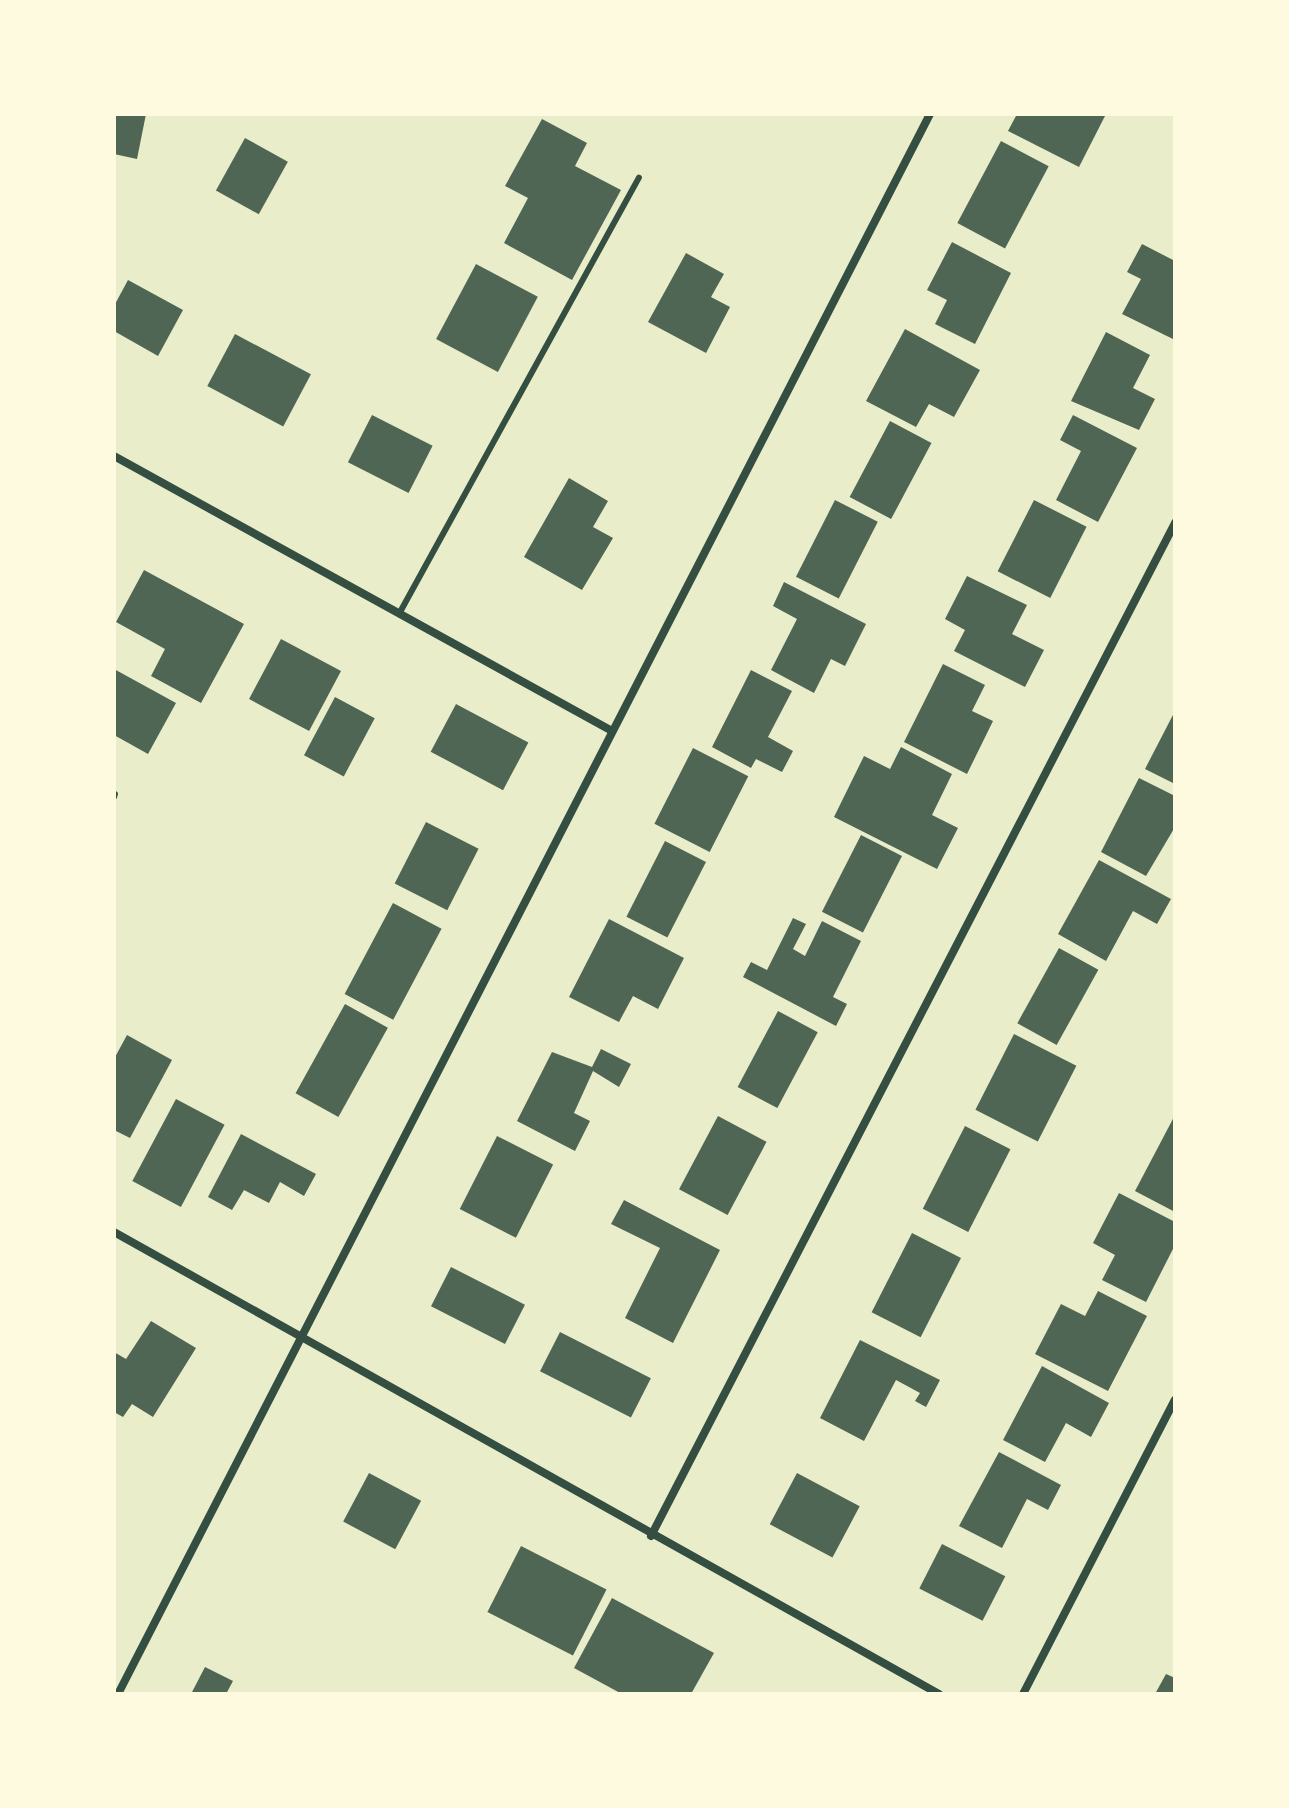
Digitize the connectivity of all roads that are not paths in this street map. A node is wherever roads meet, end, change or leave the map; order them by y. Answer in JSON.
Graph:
{"nodes":[{"id":1,"x":930,"y":114,"type":"edge"},
{"id":2,"x":639,"y":178,"type":"dead end"},
{"id":3,"x":114,"y":456,"type":"edge"},
{"id":4,"x":1175,"y":523,"type":"edge"},
{"id":5,"x":399,"y":614,"type":"junction"},
{"id":6,"x":612,"y":731,"type":"junction"},
{"id":7,"x":114,"y":1232,"type":"edge"},
{"id":8,"x":302,"y":1337,"type":"junction"},
{"id":9,"x":1175,"y":1400,"type":"edge"},
{"id":10,"x":651,"y":1536,"type":"junction"},
{"id":11,"x":118,"y":1694,"type":"edge"},
{"id":12,"x":939,"y":1694,"type":"edge"},
{"id":13,"x":1023,"y":1694,"type":"edge"}],
"edges":[{"from":1,"to":6,"type":"street"},
{"from":2,"to":5,"type":"lane"},
{"from":3,"to":5,"type":"street"},
{"from":4,"to":10,"type":"street"},
{"from":5,"to":6,"type":"street"},
{"from":6,"to":8,"type":"street"},
{"from":7,"to":8,"type":"street"},
{"from":8,"to":10,"type":"street"},
{"from":8,"to":11,"type":"street"},
{"from":9,"to":13,"type":"street"},
{"from":10,"to":12,"type":"street"}]}
